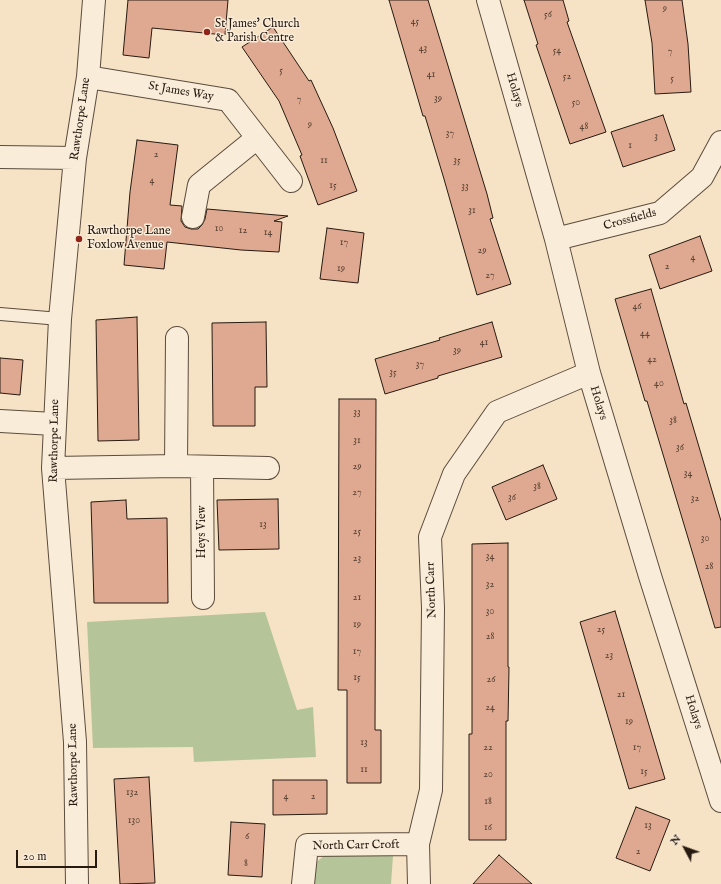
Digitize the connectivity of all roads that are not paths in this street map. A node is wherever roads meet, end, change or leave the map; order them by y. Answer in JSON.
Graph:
{"nodes":[{"id":1,"x":94,"y":0,"type":"edge"},
{"id":2,"x":488,"y":0,"type":"edge"},
{"id":3,"x":88,"y":77,"type":"junction"},
{"id":4,"x":257,"y":138,"type":"junction"},
{"id":5,"x":721,"y":142,"type":"edge"},
{"id":6,"x":0,"y":157,"type":"edge"},
{"id":7,"x":76,"y":158,"type":"junction"},
{"id":8,"x":291,"y":181,"type":"dead end"},
{"id":9,"x":193,"y":217,"type":"dead end"},
{"id":10,"x":556,"y":240,"type":"junction"},
{"id":11,"x":0,"y":314,"type":"edge"},
{"id":12,"x":60,"y":319,"type":"junction"},
{"id":13,"x":177,"y":338,"type":"dead end"},
{"id":14,"x":589,"y":373,"type":"junction"},
{"id":15,"x":0,"y":421,"type":"edge"},
{"id":16,"x":54,"y":424,"type":"junction"},
{"id":17,"x":176,"y":466,"type":"junction"},
{"id":18,"x":202,"y":466,"type":"junction"},
{"id":19,"x":53,"y":468,"type":"junction"},
{"id":20,"x":268,"y":468,"type":"dead end"},
{"id":21,"x":203,"y":598,"type":"dead end"},
{"id":22,"x":721,"y":801,"type":"edge"},
{"id":23,"x":418,"y":844,"type":"junction"},
{"id":24,"x":77,"y":884,"type":"edge"},
{"id":25,"x":303,"y":884,"type":"edge"},
{"id":26,"x":419,"y":884,"type":"edge"}],
"edges":[{"from":1,"to":3,"type":"street","name":"Rawthorpe Lane"},
{"from":2,"to":10,"type":"street","name":"Holays"},
{"from":3,"to":4,"type":"street","name":"St James Way"},
{"from":3,"to":7,"type":"street","name":"Rawthorpe Lane"},
{"from":4,"to":8,"type":"street","name":"St James Way"},
{"from":4,"to":9,"type":"street"},
{"from":5,"to":10,"type":"street","name":"Crossfields"},
{"from":6,"to":7,"type":"street"},
{"from":7,"to":12,"type":"street","name":"Rawthorpe Lane"},
{"from":10,"to":14,"type":"street","name":"Holays"},
{"from":11,"to":12,"type":"lane"},
{"from":12,"to":16,"type":"street","name":"Rawthorpe Lane"},
{"from":13,"to":17,"type":"street"},
{"from":14,"to":22,"type":"street","name":"Holays"},
{"from":14,"to":23,"type":"street","name":"North Carr"},
{"from":15,"to":16,"type":"street"},
{"from":16,"to":19,"type":"street","name":"Rawthorpe Lane"},
{"from":17,"to":18,"type":"street"},
{"from":17,"to":19,"type":"street"},
{"from":18,"to":20,"type":"street"},
{"from":18,"to":21,"type":"street","name":"Heys View"},
{"from":19,"to":24,"type":"street","name":"Rawthorpe Lane"},
{"from":23,"to":25,"type":"street","name":"North Carr Croft"},
{"from":23,"to":26,"type":"street","name":"North Carr"}]}
